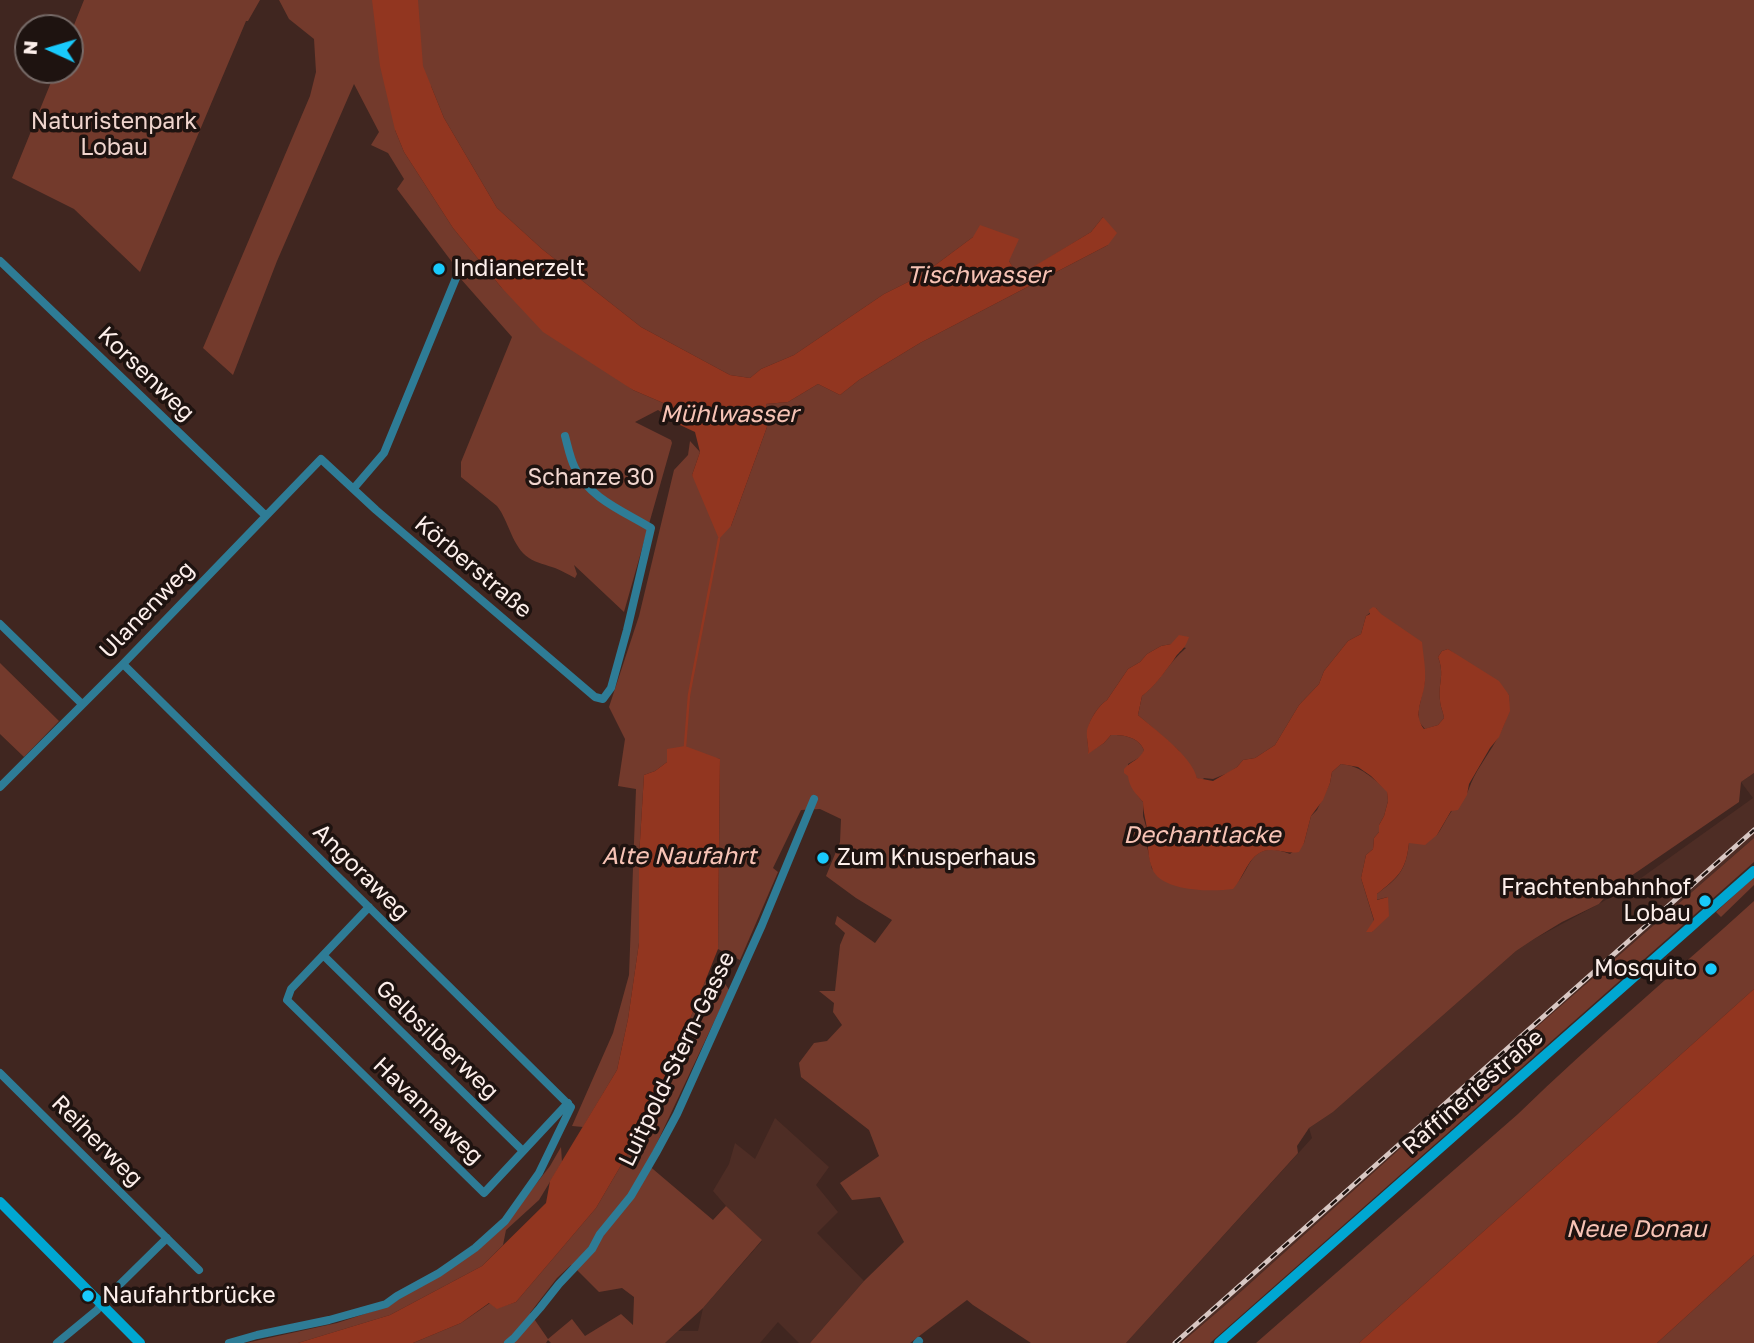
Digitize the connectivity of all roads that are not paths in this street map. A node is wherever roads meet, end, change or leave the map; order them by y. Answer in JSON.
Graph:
{"nodes":[{"id":1,"x":0,"y":261,"type":"edge"},
{"id":2,"x":461,"y":266,"type":"dead end"},
{"id":3,"x":565,"y":436,"type":"dead end"},
{"id":4,"x":321,"y":459,"type":"joint"},
{"id":5,"x":354,"y":488,"type":"junction"},
{"id":6,"x":266,"y":516,"type":"junction"},
{"id":7,"x":0,"y":624,"type":"edge"},
{"id":8,"x":123,"y":664,"type":"junction"},
{"id":9,"x":82,"y":704,"type":"junction"},
{"id":10,"x":0,"y":788,"type":"edge"},
{"id":11,"x":814,"y":799,"type":"dead end"},
{"id":12,"x":1754,"y":871,"type":"edge"},
{"id":13,"x":369,"y":907,"type":"junction"},
{"id":14,"x":324,"y":956,"type":"junction"},
{"id":15,"x":0,"y":1073,"type":"edge"},
{"id":16,"x":570,"y":1105,"type":"junction"},
{"id":17,"x":523,"y":1151,"type":"junction"},
{"id":18,"x":0,"y":1202,"type":"edge"},
{"id":19,"x":167,"y":1238,"type":"junction"},
{"id":20,"x":199,"y":1270,"type":"dead end"},
{"id":21,"x":102,"y":1304,"type":"junction"},
{"id":22,"x":57,"y":1343,"type":"edge"},
{"id":23,"x":141,"y":1343,"type":"edge"},
{"id":24,"x":229,"y":1343,"type":"edge"},
{"id":25,"x":508,"y":1343,"type":"edge"},
{"id":26,"x":1219,"y":1343,"type":"edge"}],
"edges":[{"from":1,"to":6,"type":"street","name":"Korsenweg"},
{"from":2,"to":5,"type":"street"},
{"from":3,"to":5,"type":"street","name":"Körberstraße"},
{"from":4,"to":5,"type":"street","name":"Körberstraße"},
{"from":4,"to":6,"type":"street","name":"Ulanenweg"},
{"from":6,"to":8,"type":"street","name":"Ulanenweg"},
{"from":7,"to":9,"type":"street"},
{"from":8,"to":9,"type":"street","name":"Ulanenweg"},
{"from":8,"to":13,"type":"street","name":"Angoraweg"},
{"from":9,"to":10,"type":"street","name":"Ulanenweg"},
{"from":11,"to":25,"type":"street","name":"Luitpold-Stern-Gasse"},
{"from":12,"to":26,"type":"street","name":"Raffineriestraße"},
{"from":13,"to":14,"type":"street"},
{"from":13,"to":16,"type":"street","name":"Angoraweg"},
{"from":14,"to":17,"type":"street","name":"Gelbsilberweg"},
{"from":14,"to":17,"type":"street","name":"Havannaweg"},
{"from":15,"to":19,"type":"street","name":"Reiherweg"},
{"from":16,"to":17,"type":"street","name":"Havannaweg"},
{"from":16,"to":24,"type":"street"},
{"from":18,"to":21,"type":"street"},
{"from":19,"to":20,"type":"street","name":"Reiherweg"},
{"from":19,"to":21,"type":"street"},
{"from":21,"to":22,"type":"street"},
{"from":21,"to":23,"type":"street"}]}
